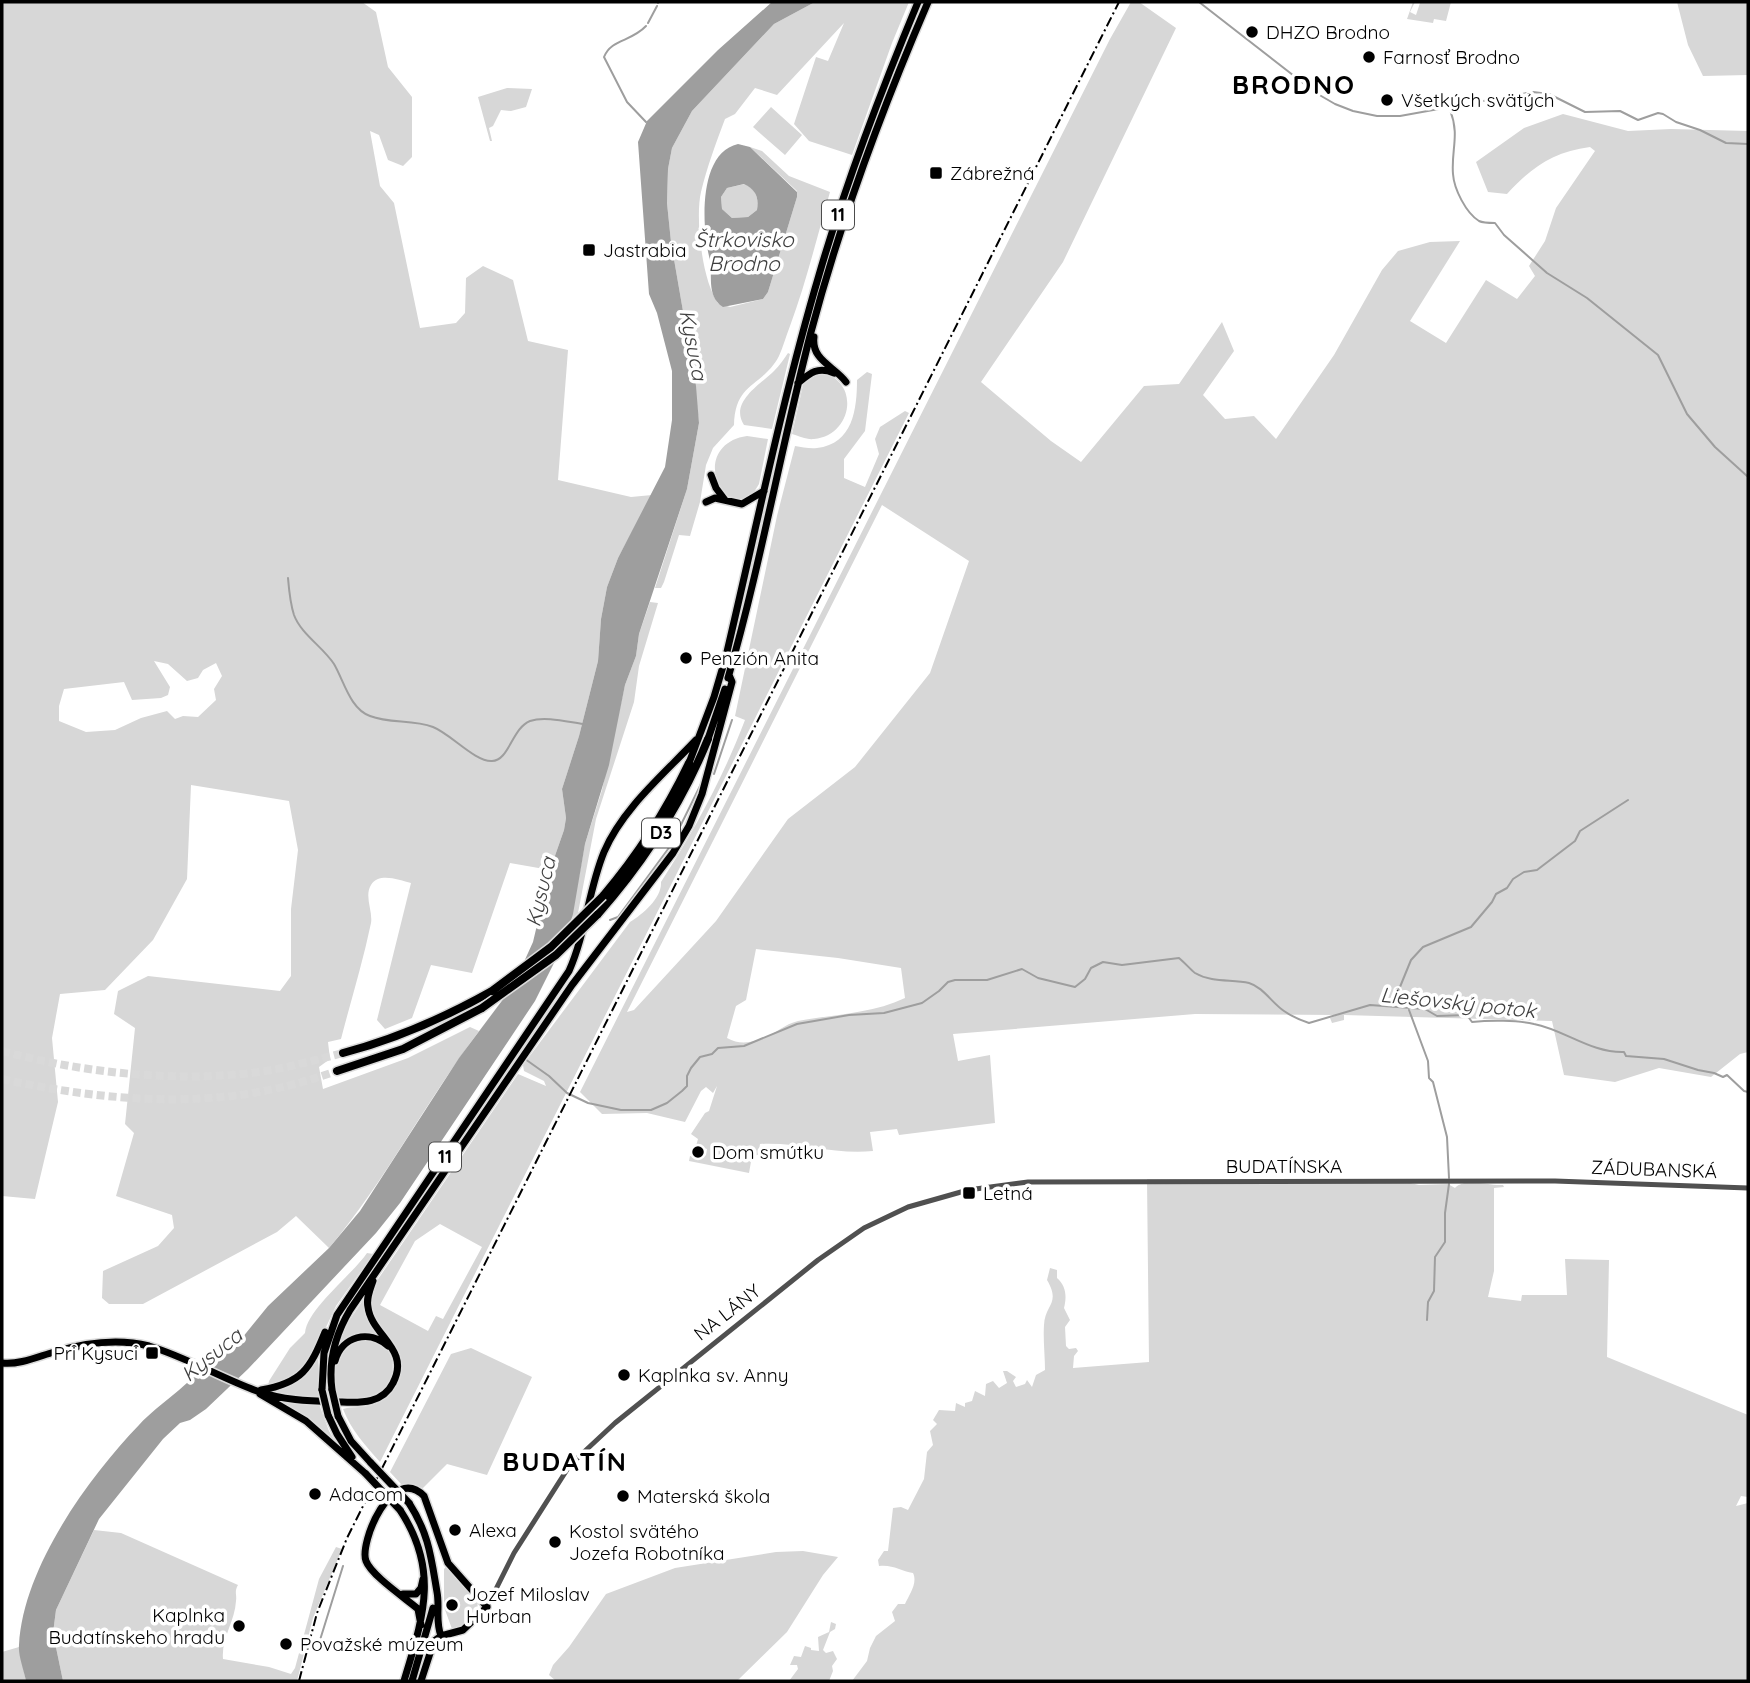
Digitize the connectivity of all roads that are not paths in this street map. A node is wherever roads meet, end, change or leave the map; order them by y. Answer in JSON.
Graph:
{"nodes":[{"id":1,"x":918,"y":2,"type":"edge"},
{"id":2,"x":928,"y":2,"type":"edge"},
{"id":3,"x":816,"y":316,"type":"junction"},
{"id":4,"x":798,"y":384,"type":"junction"},
{"id":5,"x":711,"y":475,"type":"dead end"},
{"id":6,"x":764,"y":491,"type":"junction"},
{"id":7,"x":726,"y":501,"type":"junction"},
{"id":8,"x":706,"y":502,"type":"dead end"},
{"id":9,"x":729,"y":675,"type":"junction"},
{"id":10,"x":704,"y":738,"type":"junction"},
{"id":11,"x":689,"y":763,"type":"joint"},
{"id":12,"x":344,"y":1053,"type":"tunnel mouth"},
{"id":13,"x":519,"y":1055,"type":"junction"},
{"id":14,"x":337,"y":1072,"type":"tunnel mouth"},
{"id":15,"x":1558,"y":1181,"type":"joint"},
{"id":16,"x":1010,"y":1183,"type":"joint"},
{"id":17,"x":1748,"y":1188,"type":"edge"},
{"id":18,"x":374,"y":1274,"type":"junction"},
{"id":19,"x":337,"y":1315,"type":"junction"},
{"id":20,"x":395,"y":1354,"type":"junction"},
{"id":21,"x":2,"y":1363,"type":"edge"},
{"id":22,"x":331,"y":1386,"type":"junction"},
{"id":23,"x":257,"y":1391,"type":"junction"},
{"id":24,"x":366,"y":1474,"type":"junction"},
{"id":25,"x":423,"y":1561,"type":"junction"},
{"id":26,"x":436,"y":1588,"type":"junction"},
{"id":27,"x":400,"y":1593,"type":"junction"},
{"id":28,"x":486,"y":1607,"type":"junction"},
{"id":29,"x":421,"y":1625,"type":"junction"},
{"id":30,"x":441,"y":1636,"type":"junction"},
{"id":31,"x":404,"y":1681,"type":"edge"},
{"id":32,"x":412,"y":1681,"type":"edge"},
{"id":33,"x":421,"y":1681,"type":"edge"}],
"edges":[{"from":1,"to":6,"type":"main road","number":"11"},
{"from":2,"to":3,"type":"main road","number":"11"},
{"from":3,"to":4,"type":"main road","number":"11"},
{"from":3,"to":4,"type":"main road"},
{"from":4,"to":9,"type":"main road","number":"11"},
{"from":5,"to":7,"type":"main road"},
{"from":6,"to":7,"type":"main road"},
{"from":6,"to":10,"type":"main road","number":"11"},
{"from":7,"to":8,"type":"main road"},
{"from":9,"to":10,"type":"main road","number":"D3"},
{"from":9,"to":13,"type":"main road","number":"11"},
{"from":10,"to":11,"type":"main road","number":"D3"},
{"from":10,"to":13,"type":"main road","number":"11"},
{"from":10,"to":14,"type":"highway","number":"D3","bridge":true},
{"from":11,"to":12,"type":"highway","number":"D3","bridge":true},
{"from":13,"to":18,"type":"main road","number":"11"},
{"from":13,"to":19,"type":"main road","number":"11"},
{"from":15,"to":16,"type":"street","name":"BUDATÍNSKA"},
{"from":15,"to":17,"type":"street","name":"ZÁDUBANSKÁ"},
{"from":16,"to":28,"type":"street","name":"NA LÁNY"},
{"from":18,"to":20,"type":"main road"},
{"from":18,"to":22,"type":"main road","number":"11"},
{"from":19,"to":23,"type":"main road"},
{"from":19,"to":24,"type":"main road","number":"11","bridge":true},
{"from":20,"to":22,"type":"main road"},
{"from":20,"to":23,"type":"main road"},
{"from":21,"to":23,"type":"main road"},
{"from":22,"to":26,"type":"main road","number":"11","bridge":true},
{"from":23,"to":24,"type":"main road"},
{"from":24,"to":25,"type":"main road","number":"11","bridge":true},
{"from":25,"to":27,"type":"main road"},
{"from":25,"to":29,"type":"main road","number":"11"},
{"from":26,"to":30,"type":"main road"},
{"from":26,"to":32,"type":"main road","number":"11"},
{"from":27,"to":28,"type":"main road"},
{"from":27,"to":29,"type":"main road"},
{"from":28,"to":30,"type":"main road","name":"NA LÁNY"},
{"from":29,"to":31,"type":"main road","number":"11"},
{"from":30,"to":33,"type":"main road"}]}
